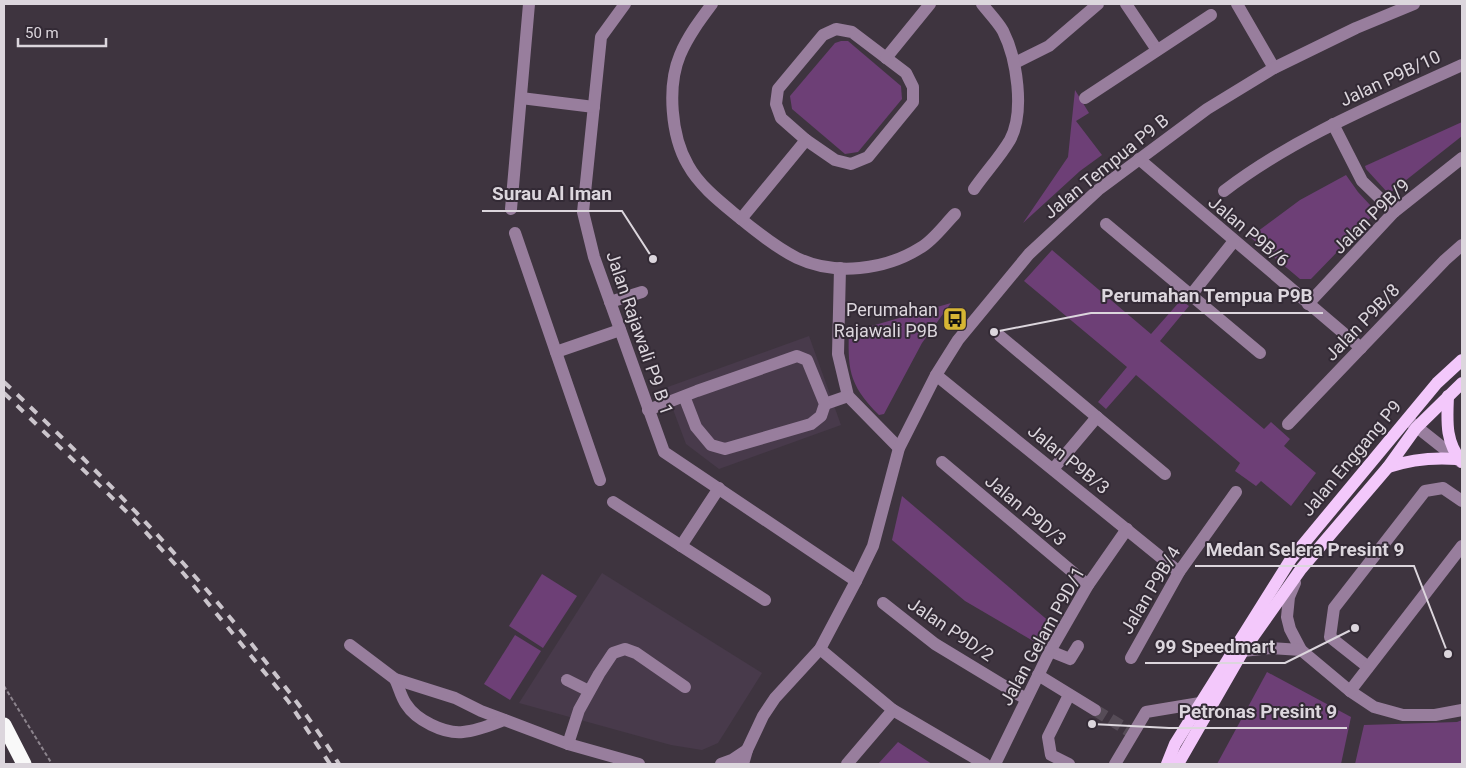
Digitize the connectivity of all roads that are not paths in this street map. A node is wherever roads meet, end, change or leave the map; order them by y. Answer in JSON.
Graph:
{"nodes":[{"id":1,"x":529,"y":4,"type":"edge"},
{"id":2,"x":625,"y":4,"type":"edge"},
{"id":3,"x":712,"y":4,"type":"edge"},
{"id":4,"x":930,"y":4,"type":"edge"},
{"id":5,"x":982,"y":4,"type":"edge"},
{"id":6,"x":1098,"y":4,"type":"edge"},
{"id":7,"x":1126,"y":4,"type":"edge"},
{"id":8,"x":1236,"y":4,"type":"edge"},
{"id":9,"x":1414,"y":4,"type":"edge"},
{"id":10,"x":1211,"y":15,"type":"dead end"},
{"id":11,"x":1157,"y":50,"type":"junction"},
{"id":12,"x":886,"y":58,"type":"junction"},
{"id":13,"x":1015,"y":63,"type":"junction"},
{"id":14,"x":1462,"y":64,"type":"edge"},
{"id":15,"x":1274,"y":68,"type":"junction"},
{"id":16,"x":521,"y":98,"type":"junction"},
{"id":17,"x":1085,"y":98,"type":"dead end"},
{"id":18,"x":594,"y":107,"type":"junction"},
{"id":19,"x":1333,"y":124,"type":"junction"},
{"id":20,"x":806,"y":140,"type":"junction"},
{"id":21,"x":1462,"y":158,"type":"edge"},
{"id":22,"x":1138,"y":159,"type":"junction"},
{"id":23,"x":974,"y":189,"type":"dead end"},
{"id":24,"x":1224,"y":191,"type":"dead end"},
{"id":25,"x":511,"y":209,"type":"dead end"},
{"id":26,"x":1394,"y":212,"type":"junction"},
{"id":27,"x":955,"y":214,"type":"dead end"},
{"id":28,"x":741,"y":219,"type":"junction"},
{"id":29,"x":1106,"y":224,"type":"dead end"},
{"id":30,"x":515,"y":233,"type":"dead end"},
{"id":31,"x":1234,"y":241,"type":"junction"},
{"id":32,"x":1462,"y":246,"type":"edge"},
{"id":33,"x":840,"y":268,"type":"junction"},
{"id":34,"x":642,"y":292,"type":"dead end"},
{"id":35,"x":1191,"y":295,"type":"junction"},
{"id":36,"x":610,"y":302,"type":"junction"},
{"id":37,"x":1308,"y":304,"type":"junction"},
{"id":38,"x":620,"y":330,"type":"junction"},
{"id":39,"x":1000,"y":336,"type":"dead end"},
{"id":40,"x":1361,"y":348,"type":"junction"},
{"id":41,"x":556,"y":352,"type":"junction"},
{"id":42,"x":1260,"y":353,"type":"dead end"},
{"id":43,"x":1462,"y":360,"type":"edge"},
{"id":44,"x":936,"y":375,"type":"junction"},
{"id":45,"x":1462,"y":383,"type":"edge"},
{"id":46,"x":684,"y":396,"type":"junction"},
{"id":47,"x":848,"y":396,"type":"junction"},
{"id":48,"x":1448,"y":396,"type":"junction"},
{"id":49,"x":825,"y":404,"type":"junction"},
{"id":50,"x":648,"y":410,"type":"junction"},
{"id":51,"x":1097,"y":417,"type":"junction"},
{"id":52,"x":1411,"y":423,"type":"junction"},
{"id":53,"x":1288,"y":424,"type":"dead end"},
{"id":54,"x":899,"y":448,"type":"junction"},
{"id":55,"x":1461,"y":461,"type":"edge"},
{"id":56,"x":942,"y":462,"type":"dead end"},
{"id":57,"x":1388,"y":467,"type":"junction"},
{"id":58,"x":1054,"y":468,"type":"junction"},
{"id":59,"x":1165,"y":474,"type":"dead end"},
{"id":60,"x":600,"y":480,"type":"dead end"},
{"id":61,"x":719,"y":488,"type":"junction"},
{"id":62,"x":1236,"y":492,"type":"dead end"},
{"id":63,"x":1462,"y":501,"type":"edge"},
{"id":64,"x":613,"y":502,"type":"dead end"},
{"id":65,"x":1126,"y":529,"type":"junction"},
{"id":66,"x":681,"y":546,"type":"junction"},
{"id":67,"x":1462,"y":546,"type":"edge"},
{"id":68,"x":1301,"y":569,"type":"junction"},
{"id":69,"x":1179,"y":572,"type":"junction"},
{"id":70,"x":856,"y":581,"type":"junction"},
{"id":71,"x":1088,"y":585,"type":"junction"},
{"id":72,"x":765,"y":600,"type":"dead end"},
{"id":73,"x":883,"y":603,"type":"dead end"},
{"id":74,"x":350,"y":645,"type":"dead end"},
{"id":75,"x":1078,"y":646,"type":"dead end"},
{"id":76,"x":820,"y":649,"type":"junction"},
{"id":77,"x":1301,"y":650,"type":"junction"},
{"id":78,"x":1050,"y":651,"type":"junction"},
{"id":79,"x":1243,"y":651,"type":"junction"},
{"id":80,"x":1131,"y":658,"type":"dead end"},
{"id":81,"x":1368,"y":667,"type":"junction"},
{"id":82,"x":1038,"y":675,"type":"junction"},
{"id":83,"x":395,"y":679,"type":"junction"},
{"id":84,"x":568,"y":680,"type":"dead end"},
{"id":85,"x":685,"y":687,"type":"dead end"},
{"id":86,"x":589,"y":691,"type":"junction"},
{"id":87,"x":1350,"y":691,"type":"junction"},
{"id":88,"x":1069,"y":694,"type":"junction"},
{"id":89,"x":1026,"y":699,"type":"junction"},
{"id":90,"x":1200,"y":703,"type":"junction"},
{"id":91,"x":893,"y":710,"type":"junction"},
{"id":92,"x":1095,"y":710,"type":"tunnel mouth"},
{"id":93,"x":1462,"y":710,"type":"edge"},
{"id":94,"x":504,"y":720,"type":"junction"},
{"id":95,"x":4,"y":725,"type":"edge"},
{"id":96,"x":568,"y":744,"type":"junction"},
{"id":97,"x":747,"y":750,"type":"junction"},
{"id":98,"x":600,"y":759,"type":"edge"},
{"id":99,"x":24,"y":764,"type":"edge"},
{"id":100,"x":639,"y":764,"type":"edge"},
{"id":101,"x":721,"y":764,"type":"edge"},
{"id":102,"x":743,"y":764,"type":"edge"},
{"id":103,"x":847,"y":764,"type":"edge"},
{"id":104,"x":985,"y":764,"type":"edge"},
{"id":105,"x":995,"y":764,"type":"edge"},
{"id":106,"x":1069,"y":764,"type":"edge"},
{"id":107,"x":1115,"y":764,"type":"edge"},
{"id":108,"x":1167,"y":764,"type":"edge"},
{"id":109,"x":1178,"y":764,"type":"edge"}],
"edges":[{"from":1,"to":16,"type":"street"},
{"from":2,"to":18,"type":"street","name":"Jalan Rajawali P9 B 1"},
{"from":3,"to":28,"type":"street"},
{"from":4,"to":12,"type":"street"},
{"from":5,"to":13,"type":"street"},
{"from":6,"to":13,"type":"street"},
{"from":7,"to":11,"type":"street"},
{"from":8,"to":15,"type":"street"},
{"from":9,"to":15,"type":"street","name":"Jalan Tempua P9 B"},
{"from":10,"to":11,"type":"street"},
{"from":11,"to":17,"type":"street"},
{"from":12,"to":20,"type":"street"},
{"from":12,"to":20,"type":"street"},
{"from":13,"to":23,"type":"street"},
{"from":14,"to":19,"type":"street","name":"Jalan P9B/10"},
{"from":15,"to":22,"type":"street","name":"Jalan Tempua P9 B"},
{"from":16,"to":18,"type":"street"},
{"from":16,"to":25,"type":"street"},
{"from":18,"to":36,"type":"street","name":"Jalan Rajawali P9 B 1"},
{"from":19,"to":24,"type":"street","name":"Jalan P9B/10"},
{"from":19,"to":26,"type":"street","name":"Jalan P9B/10"},
{"from":20,"to":28,"type":"street"},
{"from":21,"to":26,"type":"street","name":"Jalan P9B/9"},
{"from":22,"to":31,"type":"street","name":"Jalan P9B/6"},
{"from":22,"to":44,"type":"street","name":"Jalan Tempua P9 B"},
{"from":26,"to":37,"type":"street","name":"Jalan P9B/9"},
{"from":27,"to":33,"type":"street"},
{"from":28,"to":33,"type":"street"},
{"from":29,"to":35,"type":"street"},
{"from":30,"to":41,"type":"street"},
{"from":31,"to":35,"type":"street"},
{"from":31,"to":37,"type":"street","name":"Jalan P9B/6"},
{"from":32,"to":40,"type":"street","name":"Jalan P9B/8"},
{"from":33,"to":47,"type":"street"},
{"from":34,"to":36,"type":"street"},
{"from":35,"to":42,"type":"street"},
{"from":36,"to":38,"type":"street","name":"Jalan Rajawali P9 B 1"},
{"from":37,"to":40,"type":"street","name":"Jalan P9B/6"},
{"from":38,"to":41,"type":"street"},
{"from":38,"to":50,"type":"street","name":"Jalan Rajawali P9 B 1"},
{"from":39,"to":51,"type":"street"},
{"from":40,"to":53,"type":"street","name":"Jalan P9B/8"},
{"from":41,"to":60,"type":"street"},
{"from":43,"to":52,"type":"main road","name":"Jalan Enggang P9"},
{"from":44,"to":54,"type":"street","name":"Jalan Tempua P9 B"},
{"from":44,"to":58,"type":"street","name":"Jalan P9B/3"},
{"from":45,"to":48,"type":"main road","name":"Jalan Enggang P9"},
{"from":46,"to":49,"type":"street"},
{"from":46,"to":49,"type":"street"},
{"from":46,"to":50,"type":"street"},
{"from":47,"to":49,"type":"street"},
{"from":47,"to":54,"type":"street"},
{"from":48,"to":52,"type":"main road","name":"Jalan Enggang P9"},
{"from":48,"to":55,"type":"main road"},
{"from":50,"to":61,"type":"street","name":"Jalan Rajawali P9 B 1"},
{"from":51,"to":58,"type":"street"},
{"from":51,"to":59,"type":"street"},
{"from":52,"to":55,"type":"street"},
{"from":52,"to":57,"type":"main road","name":"Jalan Enggang P9"},
{"from":52,"to":90,"type":"main road","name":"Jalan Enggang P9"},
{"from":54,"to":70,"type":"street","name":"Jalan Tempua P9 B"},
{"from":55,"to":57,"type":"main road"},
{"from":56,"to":71,"type":"street","name":"Jalan P9D/3"},
{"from":57,"to":68,"type":"main road","name":"Jalan Enggang P9"},
{"from":58,"to":65,"type":"street","name":"Jalan P9B/3"},
{"from":61,"to":66,"type":"street"},
{"from":61,"to":70,"type":"street","name":"Jalan Rajawali P9 B 1"},
{"from":62,"to":69,"type":"street","name":"Jalan P9B/4"},
{"from":63,"to":81,"type":"street"},
{"from":64,"to":66,"type":"street"},
{"from":65,"to":69,"type":"street","name":"Jalan P9B/3"},
{"from":65,"to":71,"type":"street","name":"Jalan Gelam P9D/1"},
{"from":66,"to":72,"type":"street"},
{"from":67,"to":81,"type":"street"},
{"from":68,"to":77,"type":"street"},
{"from":68,"to":79,"type":"main road","name":"Jalan Enggang P9"},
{"from":69,"to":80,"type":"street","name":"Jalan P9B/4"},
{"from":70,"to":76,"type":"street","name":"Jalan Tempua P9 B"},
{"from":71,"to":78,"type":"street","name":"Jalan Gelam P9D/1"},
{"from":73,"to":89,"type":"street","name":"Jalan P9D/2"},
{"from":74,"to":83,"type":"street"},
{"from":75,"to":78,"type":"street"},
{"from":76,"to":91,"type":"street"},
{"from":76,"to":97,"type":"street","name":"Jalan Tempua P9 B"},
{"from":77,"to":79,"type":"street"},
{"from":77,"to":87,"type":"street"},
{"from":78,"to":82,"type":"street","name":"Jalan Gelam P9D/1"},
{"from":79,"to":109,"type":"main road","name":"Jalan Enggang P9"},
{"from":81,"to":87,"type":"street"},
{"from":82,"to":88,"type":"street"},
{"from":82,"to":89,"type":"street","name":"Jalan Gelam P9D/1"},
{"from":83,"to":94,"type":"street"},
{"from":83,"to":94,"type":"street"},
{"from":84,"to":86,"type":"street"},
{"from":85,"to":86,"type":"street"},
{"from":86,"to":96,"type":"street"},
{"from":87,"to":93,"type":"street"},
{"from":88,"to":92,"type":"street"},
{"from":88,"to":106,"type":"street"},
{"from":89,"to":105,"type":"street","name":"Jalan Gelam P9D/1"},
{"from":90,"to":107,"type":"street"},
{"from":90,"to":108,"type":"main road","name":"Jalan Enggang P9"},
{"from":91,"to":103,"type":"street"},
{"from":91,"to":104,"type":"street"},
{"from":94,"to":96,"type":"street"},
{"from":95,"to":99,"type":"highway"},
{"from":96,"to":98,"type":"street"},
{"from":97,"to":101,"type":"street"},
{"from":97,"to":102,"type":"street","name":"Jalan Tempua P9 B"},
{"from":98,"to":100,"type":"street"}]}
